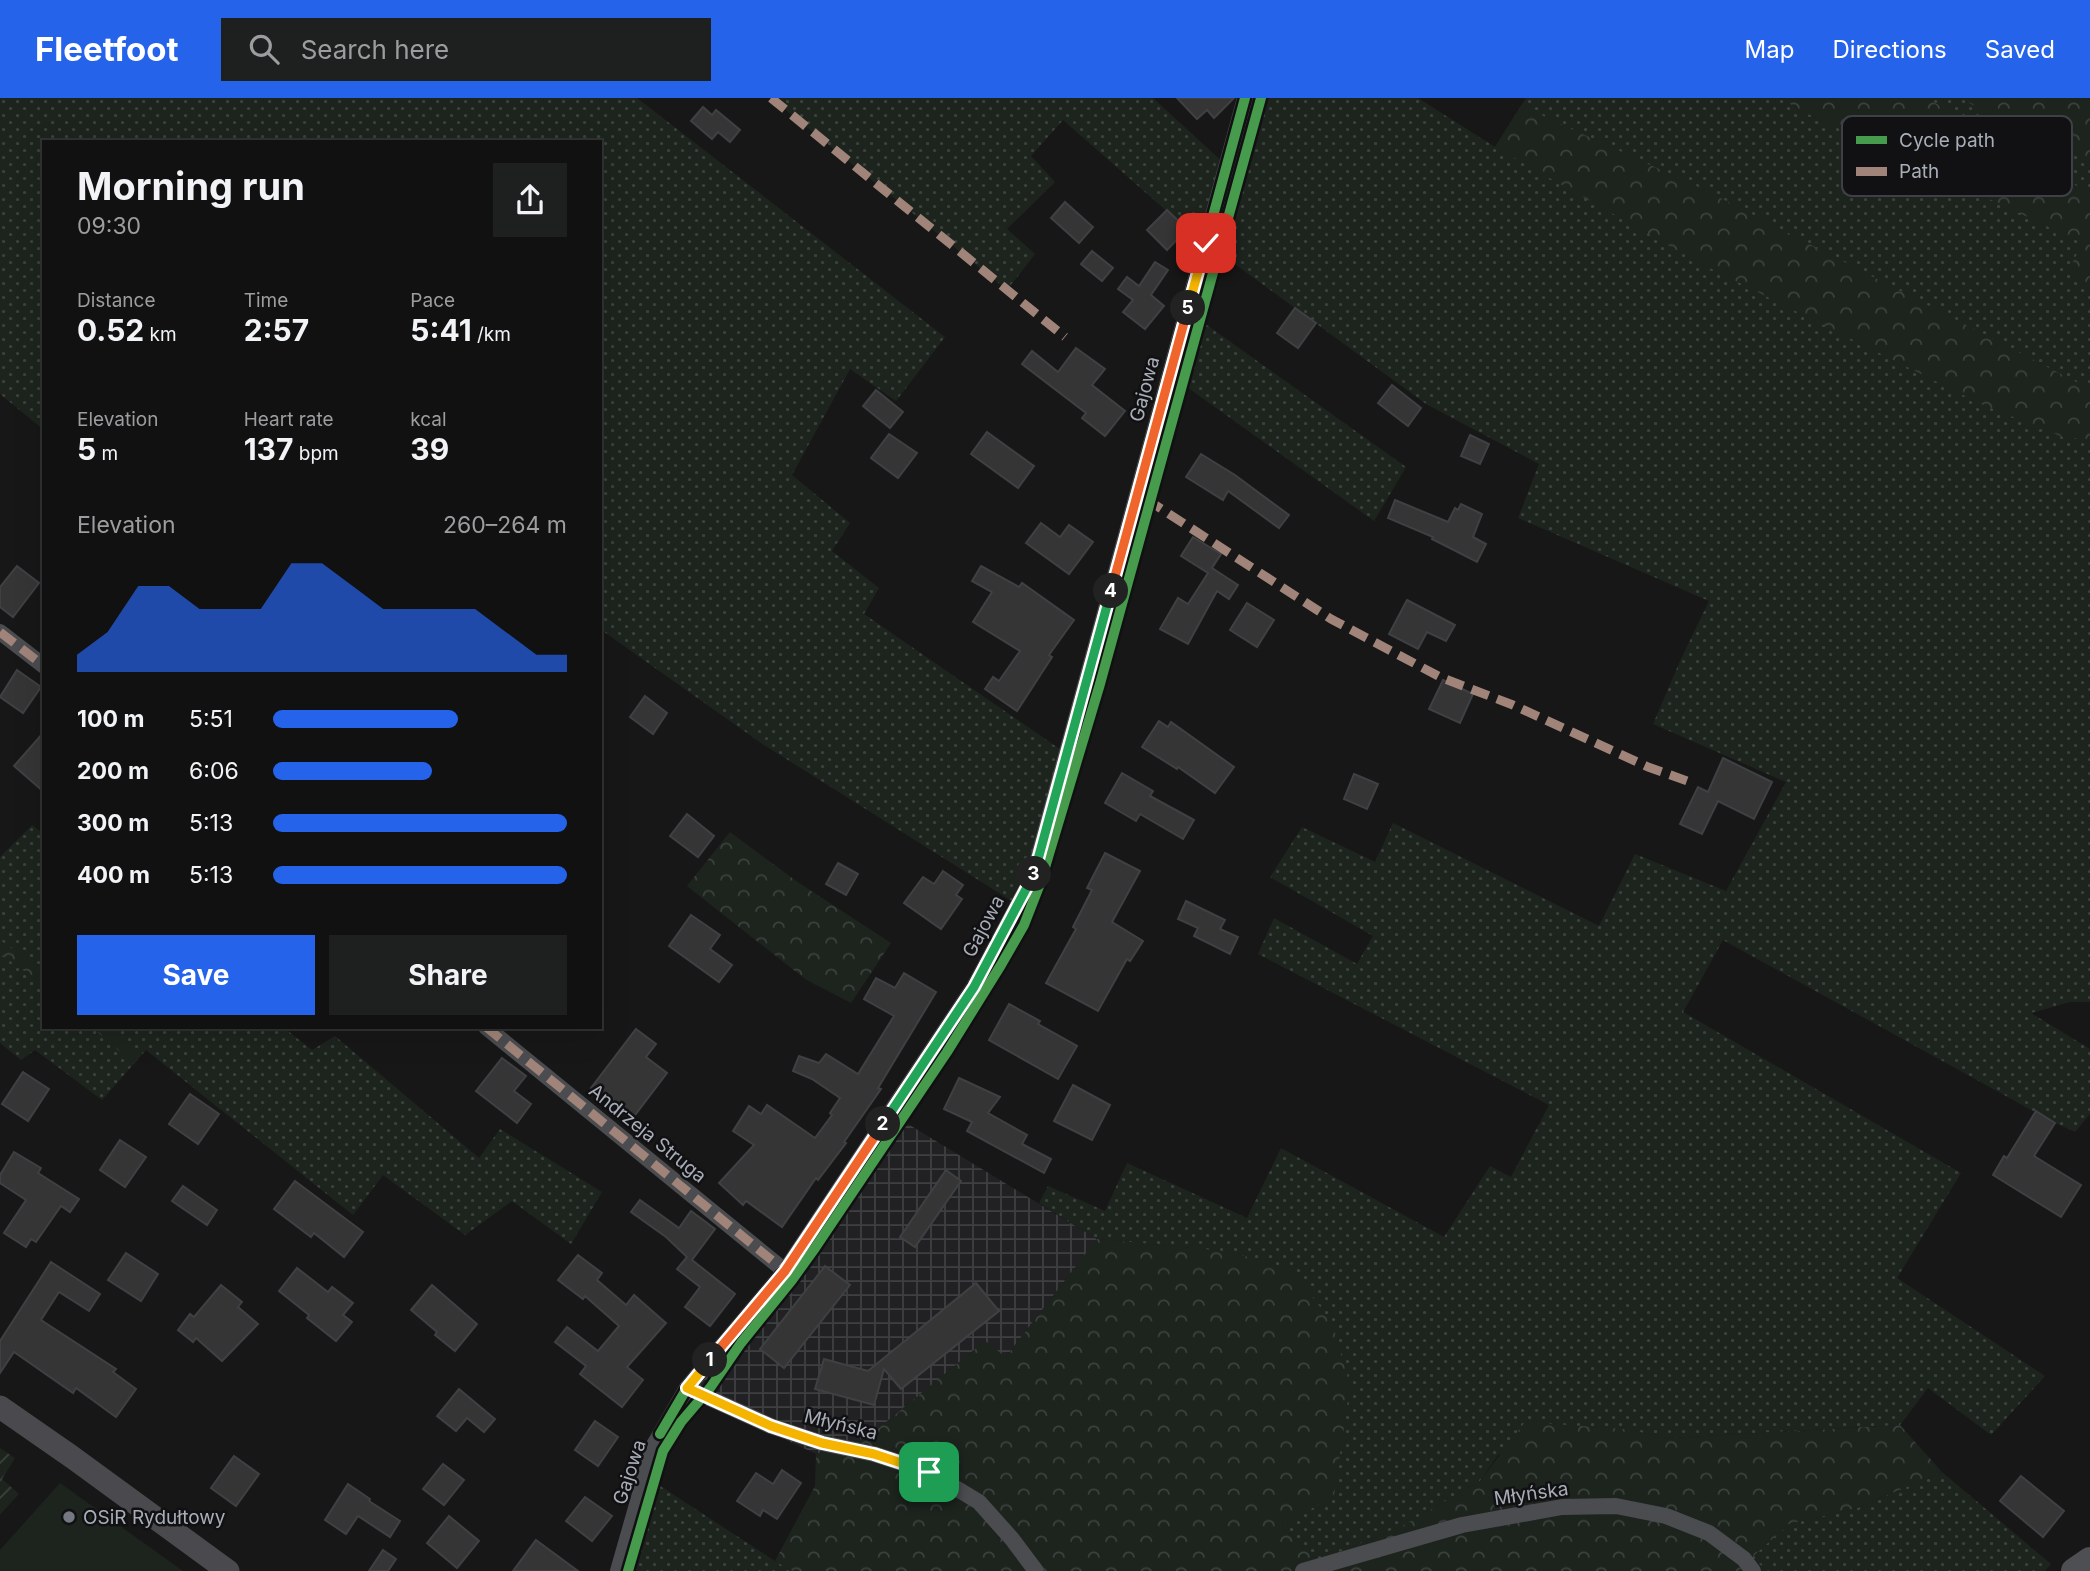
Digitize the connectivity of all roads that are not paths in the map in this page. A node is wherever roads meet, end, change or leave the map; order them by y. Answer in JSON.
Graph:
{"nodes":[{"id":1,"x":1245,"y":98,"type":"edge"},
{"id":2,"x":0,"y":632,"type":"edge"},
{"id":3,"x":42,"y":664,"type":"edge"},
{"id":4,"x":488,"y":1029,"type":"edge"},
{"id":5,"x":785,"y":1271,"type":"junction"},
{"id":6,"x":687,"y":1388,"type":"junction"},
{"id":7,"x":0,"y":1407,"type":"edge"},
{"id":8,"x":2090,"y":1560,"type":"edge"},
{"id":9,"x":228,"y":1571,"type":"edge"},
{"id":10,"x":618,"y":1571,"type":"edge"},
{"id":11,"x":1036,"y":1571,"type":"edge"},
{"id":12,"x":1303,"y":1571,"type":"edge"},
{"id":13,"x":1753,"y":1571,"type":"edge"},
{"id":14,"x":2074,"y":1571,"type":"edge"}],
"edges":[{"from":1,"to":5,"type":"street","name":"Gajowa"},
{"from":2,"to":3,"type":"street"},
{"from":4,"to":5,"type":"street","name":"Andrzeja Struga"},
{"from":5,"to":6,"type":"street","name":"Gajowa"},
{"from":6,"to":10,"type":"street","name":"Gajowa"},
{"from":6,"to":11,"type":"street","name":"Młyńska"},
{"from":7,"to":9,"type":"street"},
{"from":8,"to":14,"type":"main road"},
{"from":12,"to":13,"type":"street","name":"Młyńska"}]}
